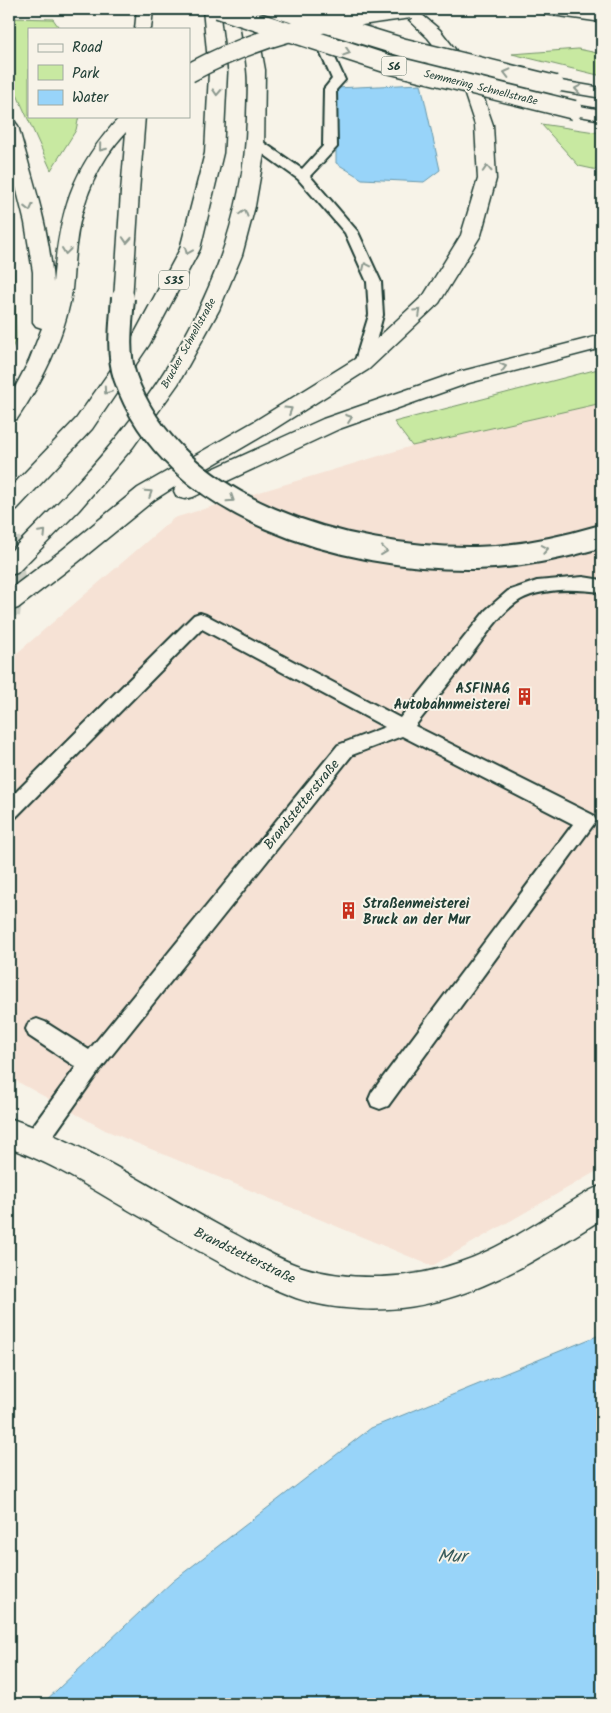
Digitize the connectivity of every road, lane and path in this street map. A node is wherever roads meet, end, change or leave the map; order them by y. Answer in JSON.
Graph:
{"nodes":[{"id":1,"x":145,"y":9,"type":"edge"},
{"id":2,"x":211,"y":9,"type":"edge"},
{"id":3,"x":218,"y":9,"type":"edge"},
{"id":4,"x":246,"y":9,"type":"edge"},
{"id":5,"x":278,"y":9,"type":"edge"},
{"id":6,"x":306,"y":9,"type":"edge"},
{"id":7,"x":406,"y":9,"type":"edge"},
{"id":8,"x":411,"y":9,"type":"edge"},
{"id":9,"x":546,"y":9,"type":"edge"},
{"id":10,"x":602,"y":17,"type":"edge"},
{"id":11,"x":143,"y":28,"type":"edge"},
{"id":12,"x":190,"y":72,"type":"edge"},
{"id":13,"x":602,"y":94,"type":"edge"},
{"id":14,"x":602,"y":115,"type":"edge"},
{"id":15,"x":129,"y":118,"type":"edge"},
{"id":16,"x":136,"y":118,"type":"edge"},
{"id":17,"x":9,"y":126,"type":"edge"},
{"id":18,"x":255,"y":143,"type":"junction"},
{"id":19,"x":303,"y":176,"type":"junction"},
{"id":20,"x":602,"y":342,"type":"edge"},
{"id":21,"x":40,"y":358,"type":"junction"},
{"id":22,"x":362,"y":364,"type":"junction"},
{"id":23,"x":9,"y":414,"type":"edge"},
{"id":24,"x":9,"y":502,"type":"edge"},
{"id":25,"x":602,"y":536,"type":"edge"},
{"id":26,"x":70,"y":556,"type":"junction"},
{"id":27,"x":9,"y":568,"type":"edge"},
{"id":28,"x":602,"y":586,"type":"edge"},
{"id":29,"x":9,"y":602,"type":"edge"},
{"id":30,"x":403,"y":728,"type":"junction"},
{"id":31,"x":9,"y":810,"type":"edge"},
{"id":32,"x":37,"y":1029,"type":"dead end"},
{"id":33,"x":91,"y":1064,"type":"junction"},
{"id":34,"x":380,"y":1099,"type":"dead end"},
{"id":35,"x":22,"y":1137,"type":"edge"},
{"id":36,"x":602,"y":1201,"type":"edge"}],
"edges":[{"from":1,"to":11,"type":"main road"},
{"from":2,"to":24,"type":"main road","number":"S35","one_way":true},
{"from":3,"to":14,"type":"main road","name":"Semmering Schnellstraße","number":"S6","one_way":true,"bridge":true},
{"from":4,"to":18,"type":"main road","name":"Brucker Schnellstraße"},
{"from":13,"to":5,"type":"main road","name":"Semmering Schnellstraße","number":"S6","one_way":true,"bridge":true},
{"from":6,"to":19,"type":"lane"},
{"from":22,"to":7,"type":"main road","one_way":true},
{"from":8,"to":12,"type":"main road","bridge":true},
{"from":9,"to":10,"type":"main road"},
{"from":15,"to":21,"type":"main road","one_way":true},
{"from":16,"to":25,"type":"main road","one_way":true,"bridge":true},
{"from":17,"to":21,"type":"main road","one_way":true},
{"from":18,"to":19,"type":"lane"},
{"from":27,"to":18,"type":"main road","name":"Brucker Schnellstraße","one_way":true},
{"from":22,"to":19,"type":"lane","one_way":true},
{"from":26,"to":20,"type":"main road","one_way":true},
{"from":21,"to":23,"type":"main road"},
{"from":26,"to":22,"type":"main road","one_way":true},
{"from":26,"to":29,"type":"main road"},
{"from":28,"to":30,"type":"lane"},
{"from":30,"to":31,"type":"lane"},
{"from":30,"to":33,"type":"lane","name":"Brandstetterstraße"},
{"from":30,"to":34,"type":"lane"},
{"from":32,"to":33,"type":"lane"},
{"from":33,"to":35,"type":"lane","name":"Brandstetterstraße"},
{"from":35,"to":36,"type":"main road","name":"Brandstetterstraße"}]}
